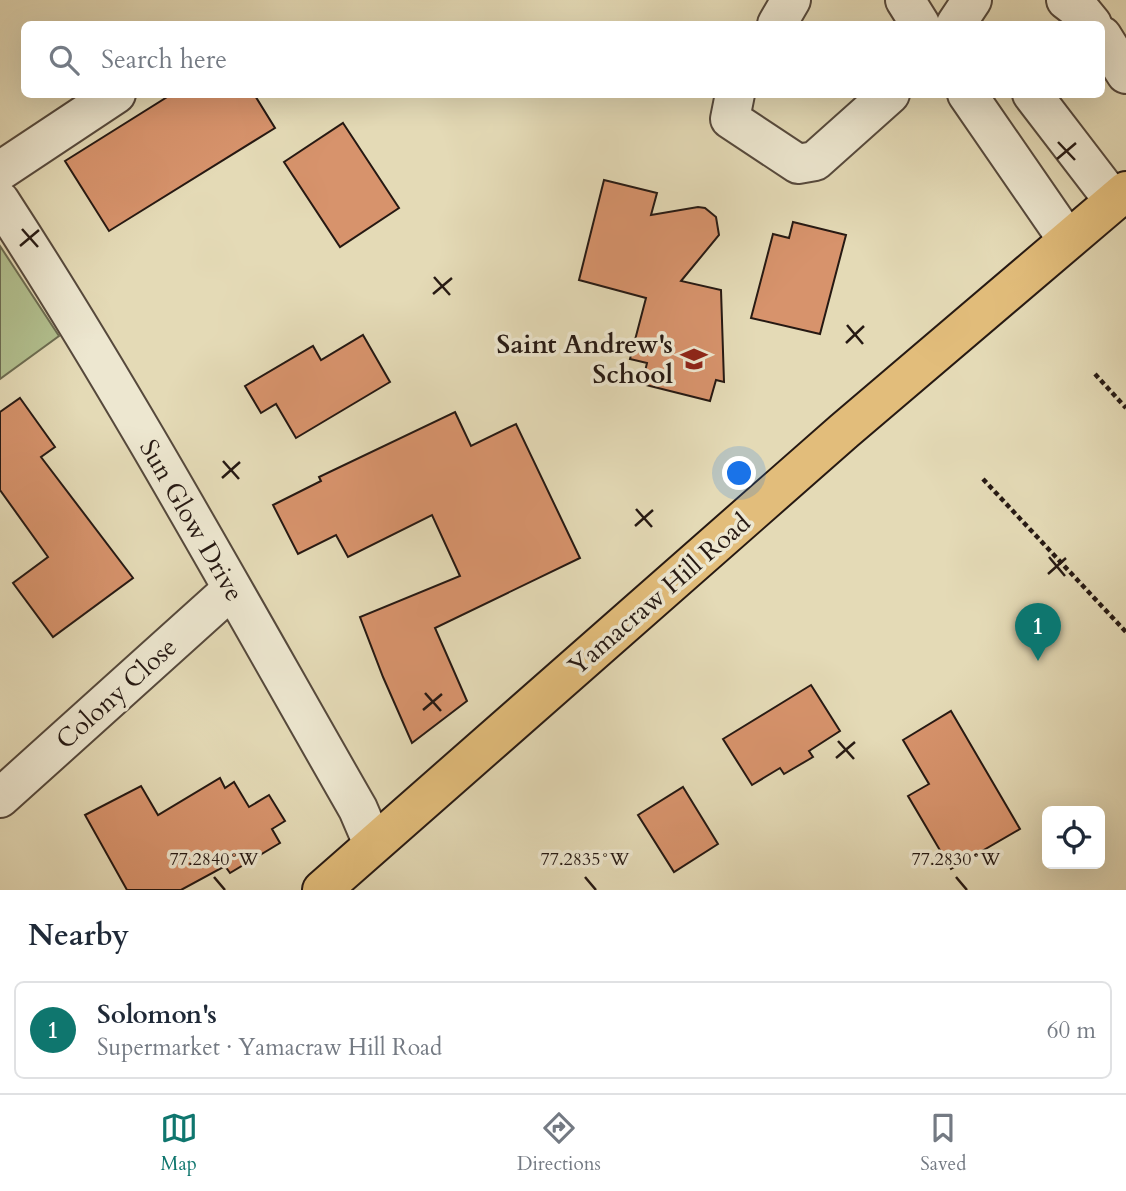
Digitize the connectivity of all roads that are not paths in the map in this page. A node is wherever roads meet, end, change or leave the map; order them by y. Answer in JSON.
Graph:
{"nodes":[{"id":1,"x":791,"y":0,"type":"edge"},
{"id":2,"x":905,"y":0,"type":"edge"},
{"id":3,"x":1066,"y":0,"type":"edge"},
{"id":4,"x":779,"y":21,"type":"edge"},
{"id":5,"x":918,"y":21,"type":"edge"},
{"id":6,"x":1090,"y":21,"type":"edge"},
{"id":7,"x":1105,"y":42,"type":"edge"},
{"id":8,"x":1126,"y":74,"type":"edge"},
{"id":9,"x":110,"y":98,"type":"edge"},
{"id":10,"x":734,"y":98,"type":"edge"},
{"id":11,"x":886,"y":98,"type":"edge"},
{"id":12,"x":970,"y":98,"type":"edge"},
{"id":13,"x":1035,"y":98,"type":"edge"},
{"id":14,"x":0,"y":171,"type":"edge"},
{"id":15,"x":1120,"y":196,"type":"edge"},
{"id":16,"x":0,"y":201,"type":"edge"},
{"id":17,"x":1067,"y":239,"type":"junction"},
{"id":18,"x":232,"y":589,"type":"junction"},
{"id":19,"x":0,"y":798,"type":"edge"},
{"id":20,"x":373,"y":845,"type":"junction"},
{"id":21,"x":322,"y":890,"type":"edge"}],
"edges":[{"from":1,"to":4,"type":"street"},
{"from":2,"to":5,"type":"street"},
{"from":3,"to":6,"type":"street"},
{"from":7,"to":8,"type":"street"},
{"from":9,"to":14,"type":"street"},
{"from":10,"to":11,"type":"street"},
{"from":12,"to":17,"type":"street"},
{"from":13,"to":15,"type":"street"},
{"from":15,"to":17,"type":"main road","name":"Yamacraw Hill Road"},
{"from":16,"to":18,"type":"street","name":"Sun Glow Drive"},
{"from":17,"to":20,"type":"main road","name":"Yamacraw Hill Road"},
{"from":18,"to":19,"type":"street","name":"Colony Close"},
{"from":18,"to":20,"type":"street","name":"Sun Glow Drive"},
{"from":20,"to":21,"type":"main road","name":"Yamacraw Hill Road"}]}
